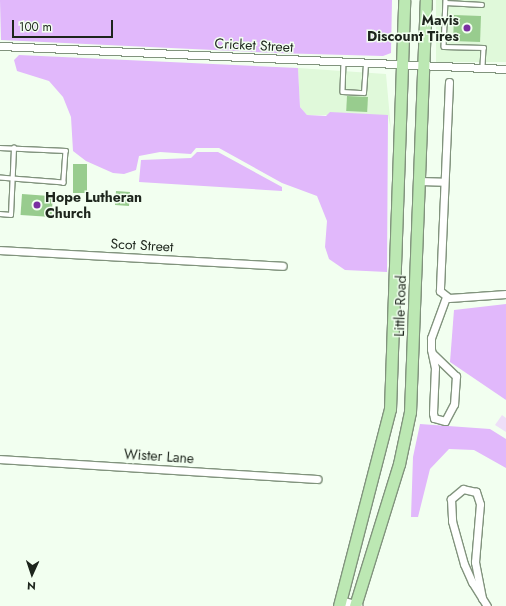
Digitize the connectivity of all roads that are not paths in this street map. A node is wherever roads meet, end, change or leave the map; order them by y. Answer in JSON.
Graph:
{"nodes":[{"id":1,"x":404,"y":0,"type":"edge"},
{"id":2,"x":426,"y":0,"type":"edge"},
{"id":3,"x":446,"y":2,"type":"edge"},
{"id":4,"x":482,"y":5,"type":"dead end"},
{"id":5,"x":0,"y":46,"type":"edge"},
{"id":6,"x":344,"y":62,"type":"junction"},
{"id":7,"x":366,"y":63,"type":"junction"},
{"id":8,"x":402,"y":65,"type":"junction"},
{"id":9,"x":424,"y":65,"type":"junction"},
{"id":10,"x":483,"y":68,"type":"junction"},
{"id":11,"x":506,"y":69,"type":"edge"},
{"id":12,"x":449,"y":82,"type":"dead end"},
{"id":13,"x":0,"y":148,"type":"edge"},
{"id":14,"x":14,"y":148,"type":"junction"},
{"id":15,"x":0,"y":178,"type":"edge"},
{"id":16,"x":13,"y":181,"type":"junction"},
{"id":17,"x":420,"y":181,"type":"junction"},
{"id":18,"x":444,"y":182,"type":"junction"},
{"id":19,"x":0,"y":214,"type":"edge"},
{"id":20,"x":0,"y":250,"type":"edge"},
{"id":21,"x":283,"y":266,"type":"dead end"},
{"id":22,"x":506,"y":294,"type":"edge"},
{"id":23,"x":446,"y":297,"type":"junction"},
{"id":24,"x":433,"y":354,"type":"junction"},
{"id":25,"x":0,"y":459,"type":"edge"},
{"id":26,"x":317,"y":479,"type":"dead end"},
{"id":27,"x":482,"y":598,"type":"junction"},
{"id":28,"x":340,"y":603,"type":"edge"},
{"id":29,"x":356,"y":606,"type":"edge"},
{"id":30,"x":487,"y":606,"type":"edge"}],
"edges":[{"from":1,"to":8,"type":"main road","name":"Little Road"},
{"from":2,"to":9,"type":"main road","name":"Little Road"},
{"from":3,"to":4,"type":"lane"},
{"from":3,"to":10,"type":"lane"},
{"from":5,"to":6,"type":"street","name":"Cricket Street"},
{"from":6,"to":7,"type":"street","name":"Cricket Street"},
{"from":6,"to":7,"type":"lane"},
{"from":7,"to":8,"type":"street","name":"Cricket Street"},
{"from":8,"to":9,"type":"street","name":"Cricket Street"},
{"from":8,"to":28,"type":"main road","name":"Little Road"},
{"from":9,"to":10,"type":"street","name":"Cricket Street"},
{"from":9,"to":17,"type":"main road","name":"Little Road"},
{"from":10,"to":11,"type":"street","name":"Cricket Street"},
{"from":12,"to":18,"type":"street"},
{"from":13,"to":14,"type":"lane"},
{"from":14,"to":16,"type":"lane"},
{"from":14,"to":16,"type":"lane"},
{"from":15,"to":16,"type":"lane"},
{"from":16,"to":19,"type":"lane"},
{"from":17,"to":18,"type":"street"},
{"from":17,"to":29,"type":"main road","name":"Little Road"},
{"from":18,"to":23,"type":"street"},
{"from":20,"to":21,"type":"street","name":"Scot Street"},
{"from":22,"to":23,"type":"street"},
{"from":23,"to":24,"type":"street"},
{"from":24,"to":24,"type":"street"},
{"from":25,"to":26,"type":"street","name":"Wister Lane"},
{"from":27,"to":27,"type":"street"},
{"from":27,"to":30,"type":"street"},
{"from":28,"to":29,"type":"street"}]}
